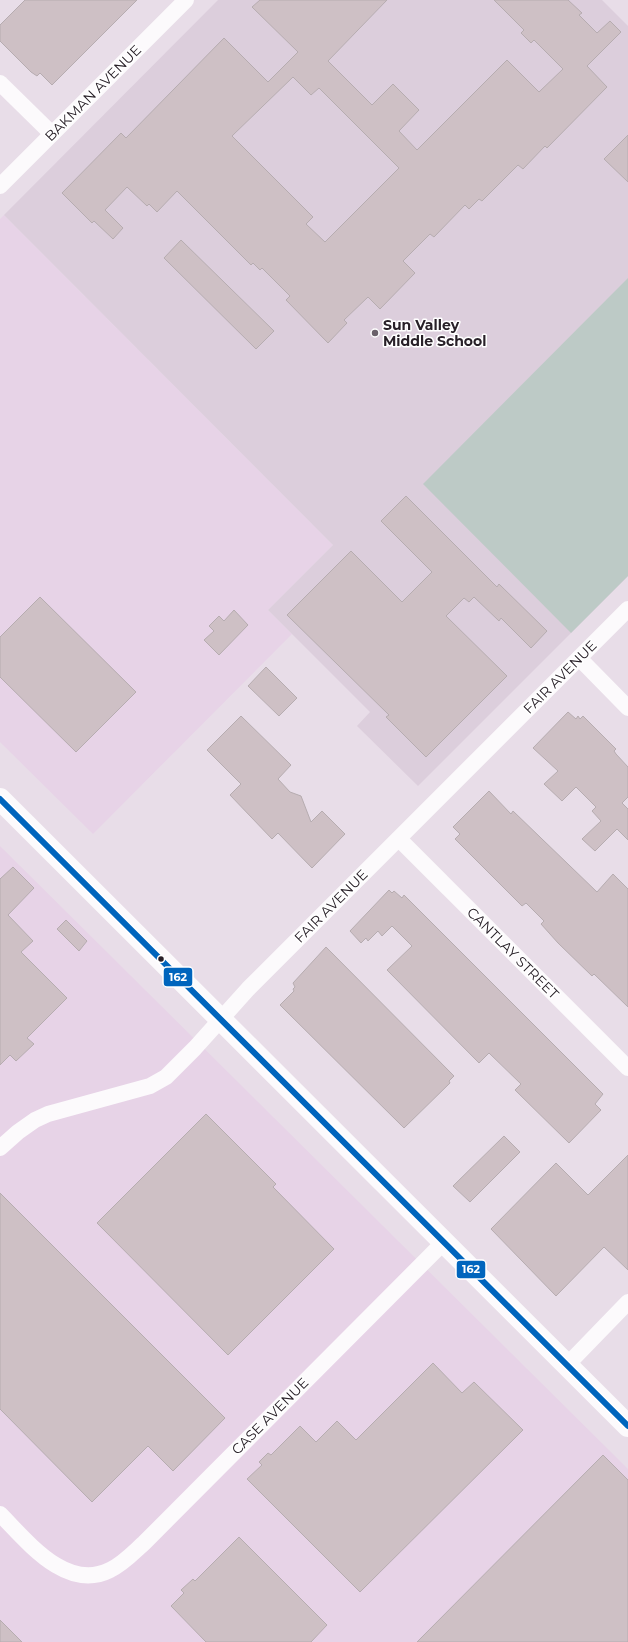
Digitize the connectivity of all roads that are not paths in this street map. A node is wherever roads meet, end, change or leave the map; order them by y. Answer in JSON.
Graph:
{"nodes":[{"id":1,"x":186,"y":0,"type":"edge"},
{"id":2,"x":0,"y":83,"type":"edge"},
{"id":3,"x":52,"y":134,"type":"junction"},
{"id":4,"x":0,"y":186,"type":"edge"},
{"id":5,"x":628,"y":609,"type":"edge"},
{"id":6,"x":579,"y":658,"type":"junction"},
{"id":7,"x":628,"y":708,"type":"edge"},
{"id":8,"x":0,"y":799,"type":"edge"},
{"id":9,"x":399,"y":839,"type":"junction"},
{"id":10,"x":220,"y":1020,"type":"junction"},
{"id":11,"x":628,"y":1068,"type":"edge"},
{"id":12,"x":0,"y":1148,"type":"edge"},
{"id":13,"x":443,"y":1243,"type":"junction"},
{"id":14,"x":628,"y":1302,"type":"edge"},
{"id":15,"x":567,"y":1365,"type":"junction"},
{"id":16,"x":628,"y":1426,"type":"edge"},
{"id":17,"x":0,"y":1514,"type":"edge"}],
"edges":[{"from":1,"to":3,"type":"street","name":"BAKMAN AVENUE"},
{"from":2,"to":3,"type":"street"},
{"from":3,"to":4,"type":"street","name":"BAKMAN AVENUE"},
{"from":5,"to":6,"type":"street","name":"FAIR AVENUE"},
{"from":6,"to":7,"type":"street"},
{"from":6,"to":9,"type":"street","name":"FAIR AVENUE"},
{"from":8,"to":10,"type":"main road"},
{"from":9,"to":10,"type":"street","name":"FAIR AVENUE"},
{"from":9,"to":11,"type":"street","name":"CANTLAY STREET"},
{"from":10,"to":12,"type":"street","name":"FAIR AVENUE"},
{"from":10,"to":13,"type":"main road"},
{"from":13,"to":15,"type":"main road"},
{"from":13,"to":17,"type":"street","name":"CASE AVENUE"},
{"from":14,"to":15,"type":"street"},
{"from":15,"to":16,"type":"main road"}]}
